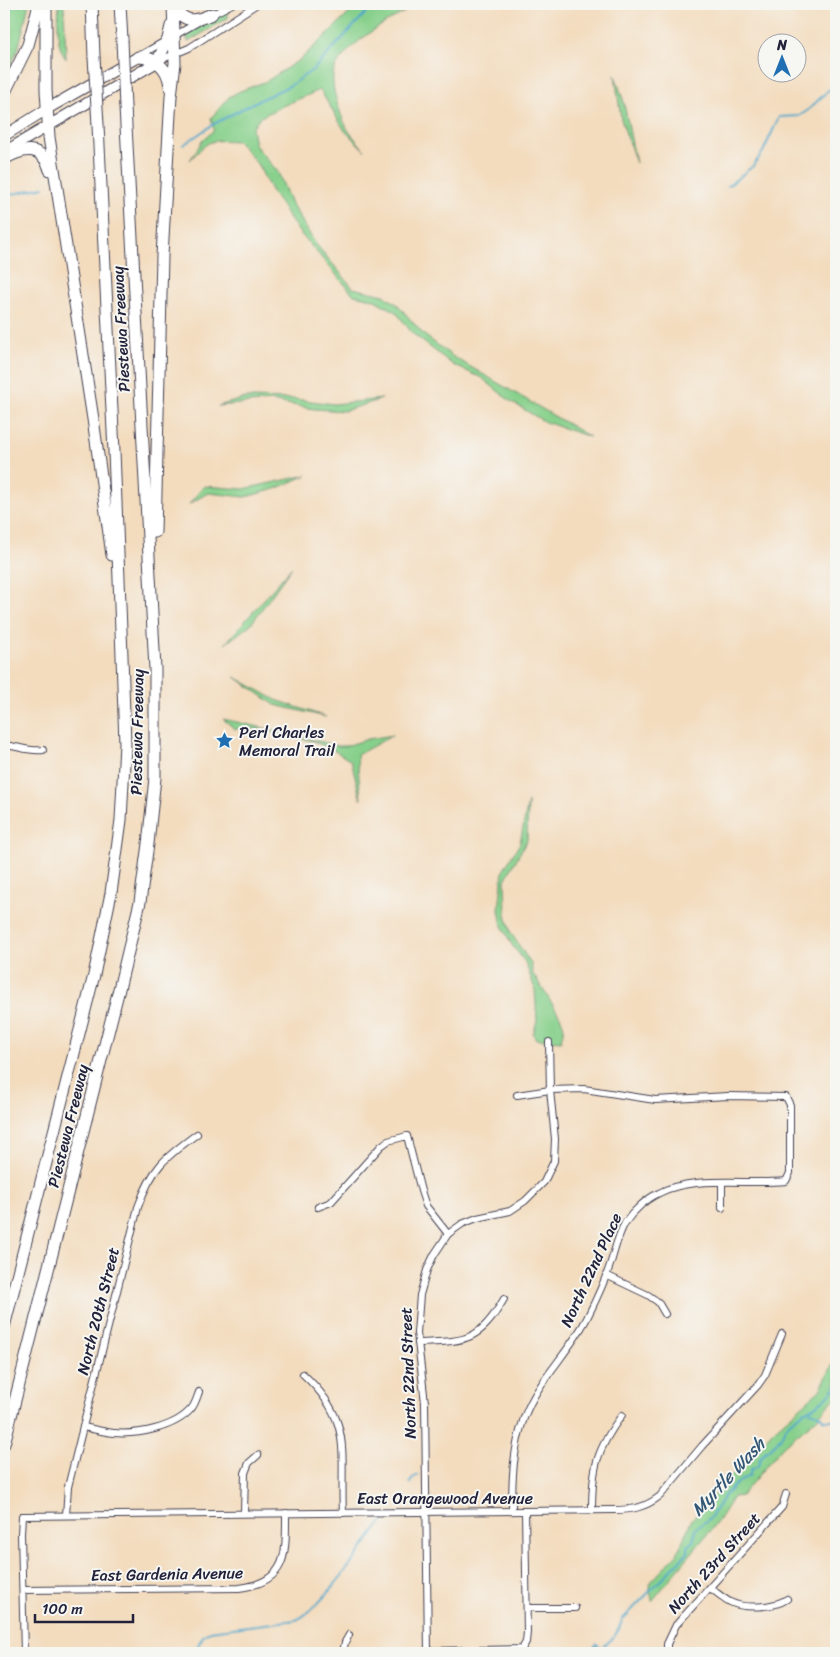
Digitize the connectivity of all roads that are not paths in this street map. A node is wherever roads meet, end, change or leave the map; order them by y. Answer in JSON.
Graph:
{"nodes":[{"id":1,"x":39,"y":4,"type":"edge"},
{"id":2,"x":46,"y":4,"type":"edge"},
{"id":3,"x":92,"y":4,"type":"edge"},
{"id":4,"x":120,"y":4,"type":"edge"},
{"id":5,"x":232,"y":4,"type":"edge"},
{"id":6,"x":257,"y":4,"type":"edge"},
{"id":7,"x":173,"y":6,"type":"edge"},
{"id":8,"x":212,"y":14,"type":"junction"},
{"id":9,"x":171,"y":38,"type":"junction"},
{"id":10,"x":175,"y":55,"type":"junction"},
{"id":11,"x":138,"y":57,"type":"junction"},
{"id":12,"x":157,"y":62,"type":"junction"},
{"id":13,"x":4,"y":94,"type":"edge"},
{"id":14,"x":170,"y":100,"type":"junction"},
{"id":15,"x":47,"y":109,"type":"junction"},
{"id":16,"x":48,"y":125,"type":"junction"},
{"id":17,"x":4,"y":136,"type":"edge"},
{"id":18,"x":4,"y":152,"type":"edge"},
{"id":19,"x":4,"y":158,"type":"edge"},
{"id":20,"x":56,"y":192,"type":"junction"},
{"id":21,"x":152,"y":601,"type":"junction"},
{"id":22,"x":120,"y":607,"type":"junction"},
{"id":23,"x":4,"y":745,"type":"edge"},
{"id":24,"x":43,"y":750,"type":"dead end"},
{"id":25,"x":549,"y":1042,"type":"dead end"},
{"id":26,"x":550,"y":1090,"type":"junction"},
{"id":27,"x":517,"y":1095,"type":"dead end"},
{"id":28,"x":196,"y":1134,"type":"dead end"},
{"id":29,"x":722,"y":1183,"type":"junction"},
{"id":30,"x":318,"y":1207,"type":"dead end"},
{"id":31,"x":722,"y":1208,"type":"dead end"},
{"id":32,"x":448,"y":1234,"type":"junction"},
{"id":33,"x":606,"y":1275,"type":"junction"},
{"id":34,"x":504,"y":1299,"type":"dead end"},
{"id":35,"x":664,"y":1314,"type":"dead end"},
{"id":36,"x":4,"y":1328,"type":"edge"},
{"id":37,"x":782,"y":1334,"type":"dead end"},
{"id":38,"x":418,"y":1344,"type":"junction"},
{"id":39,"x":303,"y":1374,"type":"dead end"},
{"id":40,"x":199,"y":1392,"type":"dead end"},
{"id":41,"x":622,"y":1415,"type":"dead end"},
{"id":42,"x":83,"y":1427,"type":"junction"},
{"id":43,"x":4,"y":1444,"type":"edge"},
{"id":44,"x":258,"y":1455,"type":"dead end"},
{"id":45,"x":786,"y":1494,"type":"dead end"},
{"id":46,"x":592,"y":1510,"type":"junction"},
{"id":47,"x":512,"y":1511,"type":"junction"},
{"id":48,"x":525,"y":1511,"type":"junction"},
{"id":49,"x":343,"y":1512,"type":"junction"},
{"id":50,"x":425,"y":1512,"type":"junction"},
{"id":51,"x":244,"y":1513,"type":"junction"},
{"id":52,"x":286,"y":1513,"type":"junction"},
{"id":53,"x":66,"y":1515,"type":"junction"},
{"id":54,"x":710,"y":1588,"type":"junction"},
{"id":55,"x":23,"y":1590,"type":"junction"},
{"id":56,"x":787,"y":1599,"type":"dead end"},
{"id":57,"x":527,"y":1608,"type":"junction"},
{"id":58,"x":575,"y":1608,"type":"dead end"},
{"id":59,"x":349,"y":1635,"type":"dead end"},
{"id":60,"x":428,"y":1652,"type":"edge"},
{"id":61,"x":24,"y":1653,"type":"edge"},
{"id":62,"x":343,"y":1653,"type":"edge"},
{"id":63,"x":667,"y":1653,"type":"edge"}],
"edges":[{"from":1,"to":13,"type":"highway"},
{"from":2,"to":15,"type":"highway"},
{"from":3,"to":22,"type":"highway","name":"Piestewa Freeway","bridge":true},
{"from":4,"to":21,"type":"highway","name":"Piestewa Freeway","bridge":true},
{"from":5,"to":8,"type":"street"},
{"from":6,"to":10,"type":"street"},
{"from":7,"to":8,"type":"highway"},
{"from":7,"to":9,"type":"highway"},
{"from":8,"to":9,"type":"street"},
{"from":9,"to":10,"type":"highway"},
{"from":9,"to":11,"type":"street"},
{"from":9,"to":12,"type":"highway"},
{"from":10,"to":12,"type":"street"},
{"from":10,"to":14,"type":"highway"},
{"from":11,"to":12,"type":"highway"},
{"from":11,"to":15,"type":"main road"},
{"from":12,"to":14,"type":"highway"},
{"from":12,"to":16,"type":"main road"},
{"from":14,"to":21,"type":"highway"},
{"from":15,"to":16,"type":"highway"},
{"from":15,"to":17,"type":"main road"},
{"from":16,"to":18,"type":"main road"},
{"from":16,"to":20,"type":"highway"},
{"from":19,"to":20,"type":"highway"},
{"from":20,"to":22,"type":"highway"},
{"from":21,"to":43,"type":"highway","name":"Piestewa Freeway"},
{"from":22,"to":36,"type":"highway","name":"Piestewa Freeway"},
{"from":23,"to":24,"type":"street"},
{"from":25,"to":26,"type":"street","name":"North 22nd Street"},
{"from":26,"to":27,"type":"street"},
{"from":26,"to":29,"type":"street","name":"North 22nd Place"},
{"from":26,"to":32,"type":"street","name":"North 22nd Street"},
{"from":28,"to":42,"type":"street","name":"North 20th Street"},
{"from":29,"to":31,"type":"street"},
{"from":29,"to":33,"type":"street","name":"North 22nd Place"},
{"from":30,"to":32,"type":"street"},
{"from":32,"to":38,"type":"street","name":"North 22nd Street"},
{"from":33,"to":35,"type":"street"},
{"from":33,"to":47,"type":"street","name":"North 22nd Place"},
{"from":34,"to":38,"type":"street"},
{"from":37,"to":46,"type":"street","name":"East Orangewood Avenue"},
{"from":38,"to":50,"type":"street","name":"North 22nd Street"},
{"from":39,"to":49,"type":"street"},
{"from":40,"to":42,"type":"street"},
{"from":41,"to":46,"type":"street"},
{"from":42,"to":53,"type":"street","name":"North 20th Street"},
{"from":44,"to":51,"type":"street"},
{"from":45,"to":54,"type":"street","name":"North 23rd Street"},
{"from":46,"to":48,"type":"street","name":"East Orangewood Avenue"},
{"from":47,"to":48,"type":"street","name":"East Orangewood Avenue"},
{"from":47,"to":50,"type":"street","name":"East Orangewood Avenue"},
{"from":48,"to":57,"type":"street"},
{"from":49,"to":50,"type":"street","name":"East Orangewood Avenue"},
{"from":49,"to":52,"type":"street","name":"East Orangewood Avenue"},
{"from":50,"to":60,"type":"street","name":"North 22nd Street"},
{"from":51,"to":52,"type":"street","name":"East Orangewood Avenue"},
{"from":51,"to":53,"type":"street","name":"East Orangewood Avenue"},
{"from":52,"to":55,"type":"street","name":"East Gardenia Avenue"},
{"from":53,"to":55,"type":"street","name":"East Orangewood Avenue"},
{"from":54,"to":56,"type":"street"},
{"from":54,"to":63,"type":"street","name":"North 23rd Street"},
{"from":55,"to":61,"type":"street"},
{"from":57,"to":58,"type":"street"},
{"from":57,"to":60,"type":"street"},
{"from":59,"to":62,"type":"street"}]}
